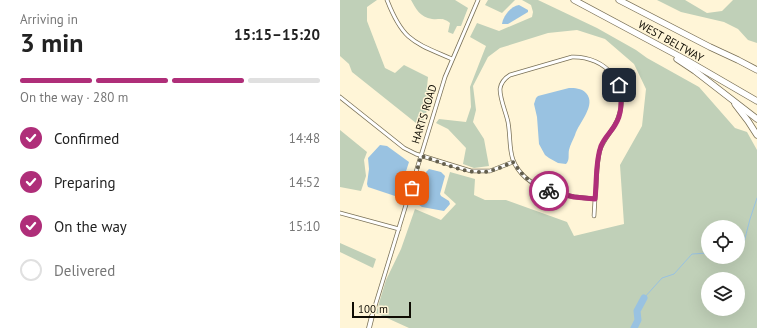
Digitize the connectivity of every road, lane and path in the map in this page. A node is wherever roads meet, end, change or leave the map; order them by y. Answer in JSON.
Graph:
{"nodes":[{"id":1,"x":387,"y":0,"type":"edge"},
{"id":2,"x":478,"y":0,"type":"edge"},
{"id":3,"x":574,"y":0,"type":"edge"},
{"id":4,"x":619,"y":0,"type":"edge"},
{"id":5,"x":615,"y":21,"type":"junction"},
{"id":6,"x":452,"y":59,"type":"junction"},
{"id":7,"x":757,"y":69,"type":"edge"},
{"id":8,"x":725,"y":94,"type":"junction"},
{"id":9,"x":340,"y":97,"type":"edge"},
{"id":10,"x":757,"y":102,"type":"edge"},
{"id":11,"x":757,"y":118,"type":"edge"},
{"id":12,"x":757,"y":135,"type":"edge"},
{"id":13,"x":421,"y":156,"type":"junction"},
{"id":14,"x":513,"y":162,"type":"junction"},
{"id":15,"x":595,"y":199,"type":"junction"},
{"id":16,"x":340,"y":213,"type":"edge"},
{"id":17,"x":594,"y":216,"type":"dead end"},
{"id":18,"x":399,"y":229,"type":"junction"},
{"id":19,"x":372,"y":316,"type":"joint"},
{"id":20,"x":369,"y":328,"type":"edge"}],
"edges":[{"from":1,"to":6,"type":"street"},
{"from":2,"to":6,"type":"street","name":"HARTS ROAD"},
{"from":3,"to":5,"type":"highway","name":"WEST BELTWAY"},
{"from":4,"to":7,"type":"highway","name":"WEST BELTWAY"},
{"from":5,"to":8,"type":"highway"},
{"from":5,"to":10,"type":"highway","name":"WEST BELTWAY"},
{"from":6,"to":13,"type":"street","name":"HARTS ROAD"},
{"from":8,"to":11,"type":"highway"},
{"from":8,"to":12,"type":"highway"},
{"from":9,"to":13,"type":"street"},
{"from":13,"to":14,"type":"street"},
{"from":13,"to":18,"type":"street","name":"HARTS ROAD"},
{"from":14,"to":15,"type":"street"},
{"from":14,"to":15,"type":"street"},
{"from":15,"to":17,"type":"street"},
{"from":16,"to":18,"type":"street"},
{"from":18,"to":19,"type":"street","name":"HARTS ROAD"},
{"from":19,"to":20,"type":"street","name":"HARTS ROAD"}]}
